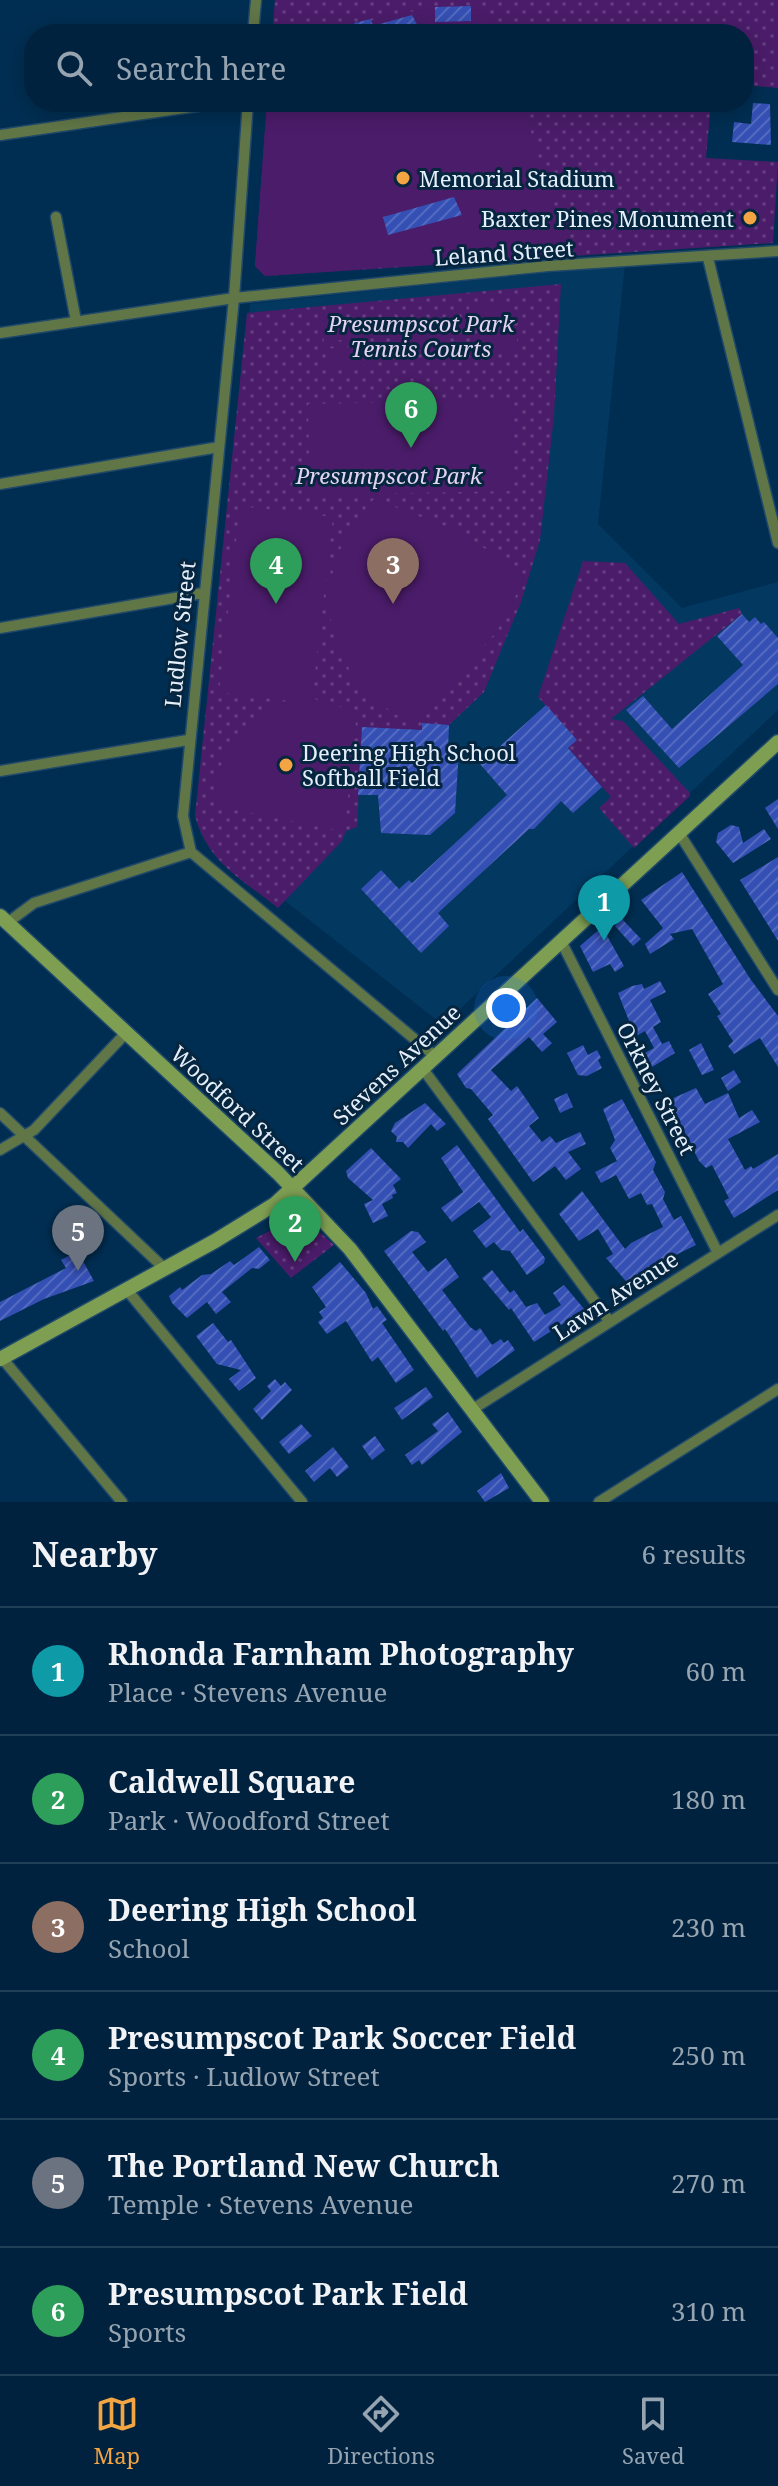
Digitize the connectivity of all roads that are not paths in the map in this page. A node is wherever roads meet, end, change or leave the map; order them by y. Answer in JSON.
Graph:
{"nodes":[{"id":1,"x":256,"y":0,"type":"edge"},
{"id":2,"x":254,"y":24,"type":"edge"},
{"id":3,"x":157,"y":112,"type":"edge"},
{"id":4,"x":247,"y":112,"type":"edge"},
{"id":5,"x":0,"y":135,"type":"edge"},
{"id":6,"x":56,"y":217,"type":"dead end"},
{"id":7,"x":778,"y":251,"type":"edge"},
{"id":8,"x":708,"y":258,"type":"junction"},
{"id":9,"x":234,"y":298,"type":"junction"},
{"id":10,"x":76,"y":321,"type":"junction"},
{"id":11,"x":0,"y":333,"type":"edge"},
{"id":12,"x":219,"y":447,"type":"junction"},
{"id":13,"x":0,"y":484,"type":"edge"},
{"id":14,"x":778,"y":543,"type":"edge"},
{"id":15,"x":203,"y":593,"type":"junction"},
{"id":16,"x":0,"y":628,"type":"edge"},
{"id":17,"x":188,"y":740,"type":"junction"},
{"id":18,"x":778,"y":742,"type":"edge"},
{"id":19,"x":0,"y":771,"type":"edge"},
{"id":20,"x":679,"y":833,"type":"junction"},
{"id":21,"x":191,"y":852,"type":"junction"},
{"id":22,"x":4,"y":920,"type":"edge"},
{"id":23,"x":561,"y":941,"type":"junction"},
{"id":24,"x":778,"y":990,"type":"edge"},
{"id":25,"x":126,"y":1033,"type":"junction"},
{"id":26,"x":436,"y":1057,"type":"junction"},
{"id":27,"x":423,"y":1069,"type":"junction"},
{"id":28,"x":0,"y":1113,"type":"edge"},
{"id":29,"x":25,"y":1136,"type":"junction"},
{"id":30,"x":0,"y":1150,"type":"edge"},
{"id":31,"x":292,"y":1188,"type":"junction"},
{"id":32,"x":778,"y":1215,"type":"edge"},
{"id":33,"x":718,"y":1253,"type":"junction"},
{"id":34,"x":165,"y":1269,"type":"junction"},
{"id":35,"x":127,"y":1290,"type":"junction"},
{"id":36,"x":610,"y":1322,"type":"junction"},
{"id":37,"x":1,"y":1358,"type":"edge"},
{"id":38,"x":778,"y":1389,"type":"edge"},
{"id":39,"x":473,"y":1409,"type":"junction"},
{"id":40,"x":122,"y":1502,"type":"edge"},
{"id":41,"x":302,"y":1502,"type":"edge"},
{"id":42,"x":542,"y":1502,"type":"edge"},
{"id":43,"x":599,"y":1502,"type":"edge"}],
"edges":[{"from":1,"to":2,"type":"street"},
{"from":3,"to":5,"type":"street"},
{"from":4,"to":9,"type":"street","name":"Ludlow Street"},
{"from":6,"to":10,"type":"street"},
{"from":7,"to":8,"type":"street","name":"Leland Street"},
{"from":8,"to":9,"type":"street","name":"Leland Street"},
{"from":8,"to":14,"type":"street"},
{"from":9,"to":10,"type":"street","name":"Leland Street"},
{"from":9,"to":12,"type":"street","name":"Ludlow Street"},
{"from":10,"to":11,"type":"street","name":"Leland Street"},
{"from":12,"to":13,"type":"street"},
{"from":12,"to":15,"type":"street","name":"Ludlow Street"},
{"from":15,"to":16,"type":"street"},
{"from":15,"to":17,"type":"street","name":"Ludlow Street"},
{"from":17,"to":19,"type":"street"},
{"from":17,"to":21,"type":"street","name":"Ludlow Street"},
{"from":18,"to":20,"type":"main road","name":"Stevens Avenue"},
{"from":20,"to":23,"type":"main road","name":"Stevens Avenue"},
{"from":20,"to":24,"type":"street"},
{"from":21,"to":22,"type":"street"},
{"from":21,"to":26,"type":"street"},
{"from":22,"to":25,"type":"main road","name":"Woodford Street"},
{"from":23,"to":26,"type":"main road","name":"Stevens Avenue"},
{"from":23,"to":33,"type":"street","name":"Orkney Street"},
{"from":25,"to":29,"type":"street"},
{"from":25,"to":31,"type":"main road","name":"Woodford Street"},
{"from":26,"to":27,"type":"main road","name":"Stevens Avenue"},
{"from":27,"to":31,"type":"main road","name":"Stevens Avenue"},
{"from":27,"to":36,"type":"street"},
{"from":28,"to":29,"type":"street"},
{"from":29,"to":30,"type":"street"},
{"from":29,"to":34,"type":"street"},
{"from":31,"to":34,"type":"main road","name":"Stevens Avenue"},
{"from":31,"to":39,"type":"main road","name":"Woodford Street"},
{"from":32,"to":33,"type":"street","name":"Lawn Avenue"},
{"from":33,"to":36,"type":"street","name":"Lawn Avenue"},
{"from":34,"to":35,"type":"main road","name":"Stevens Avenue"},
{"from":35,"to":37,"type":"main road","name":"Stevens Avenue"},
{"from":35,"to":41,"type":"street"},
{"from":36,"to":39,"type":"street","name":"Lawn Avenue"},
{"from":37,"to":40,"type":"street"},
{"from":38,"to":43,"type":"street"},
{"from":39,"to":42,"type":"main road","name":"Woodford Street"}]}
